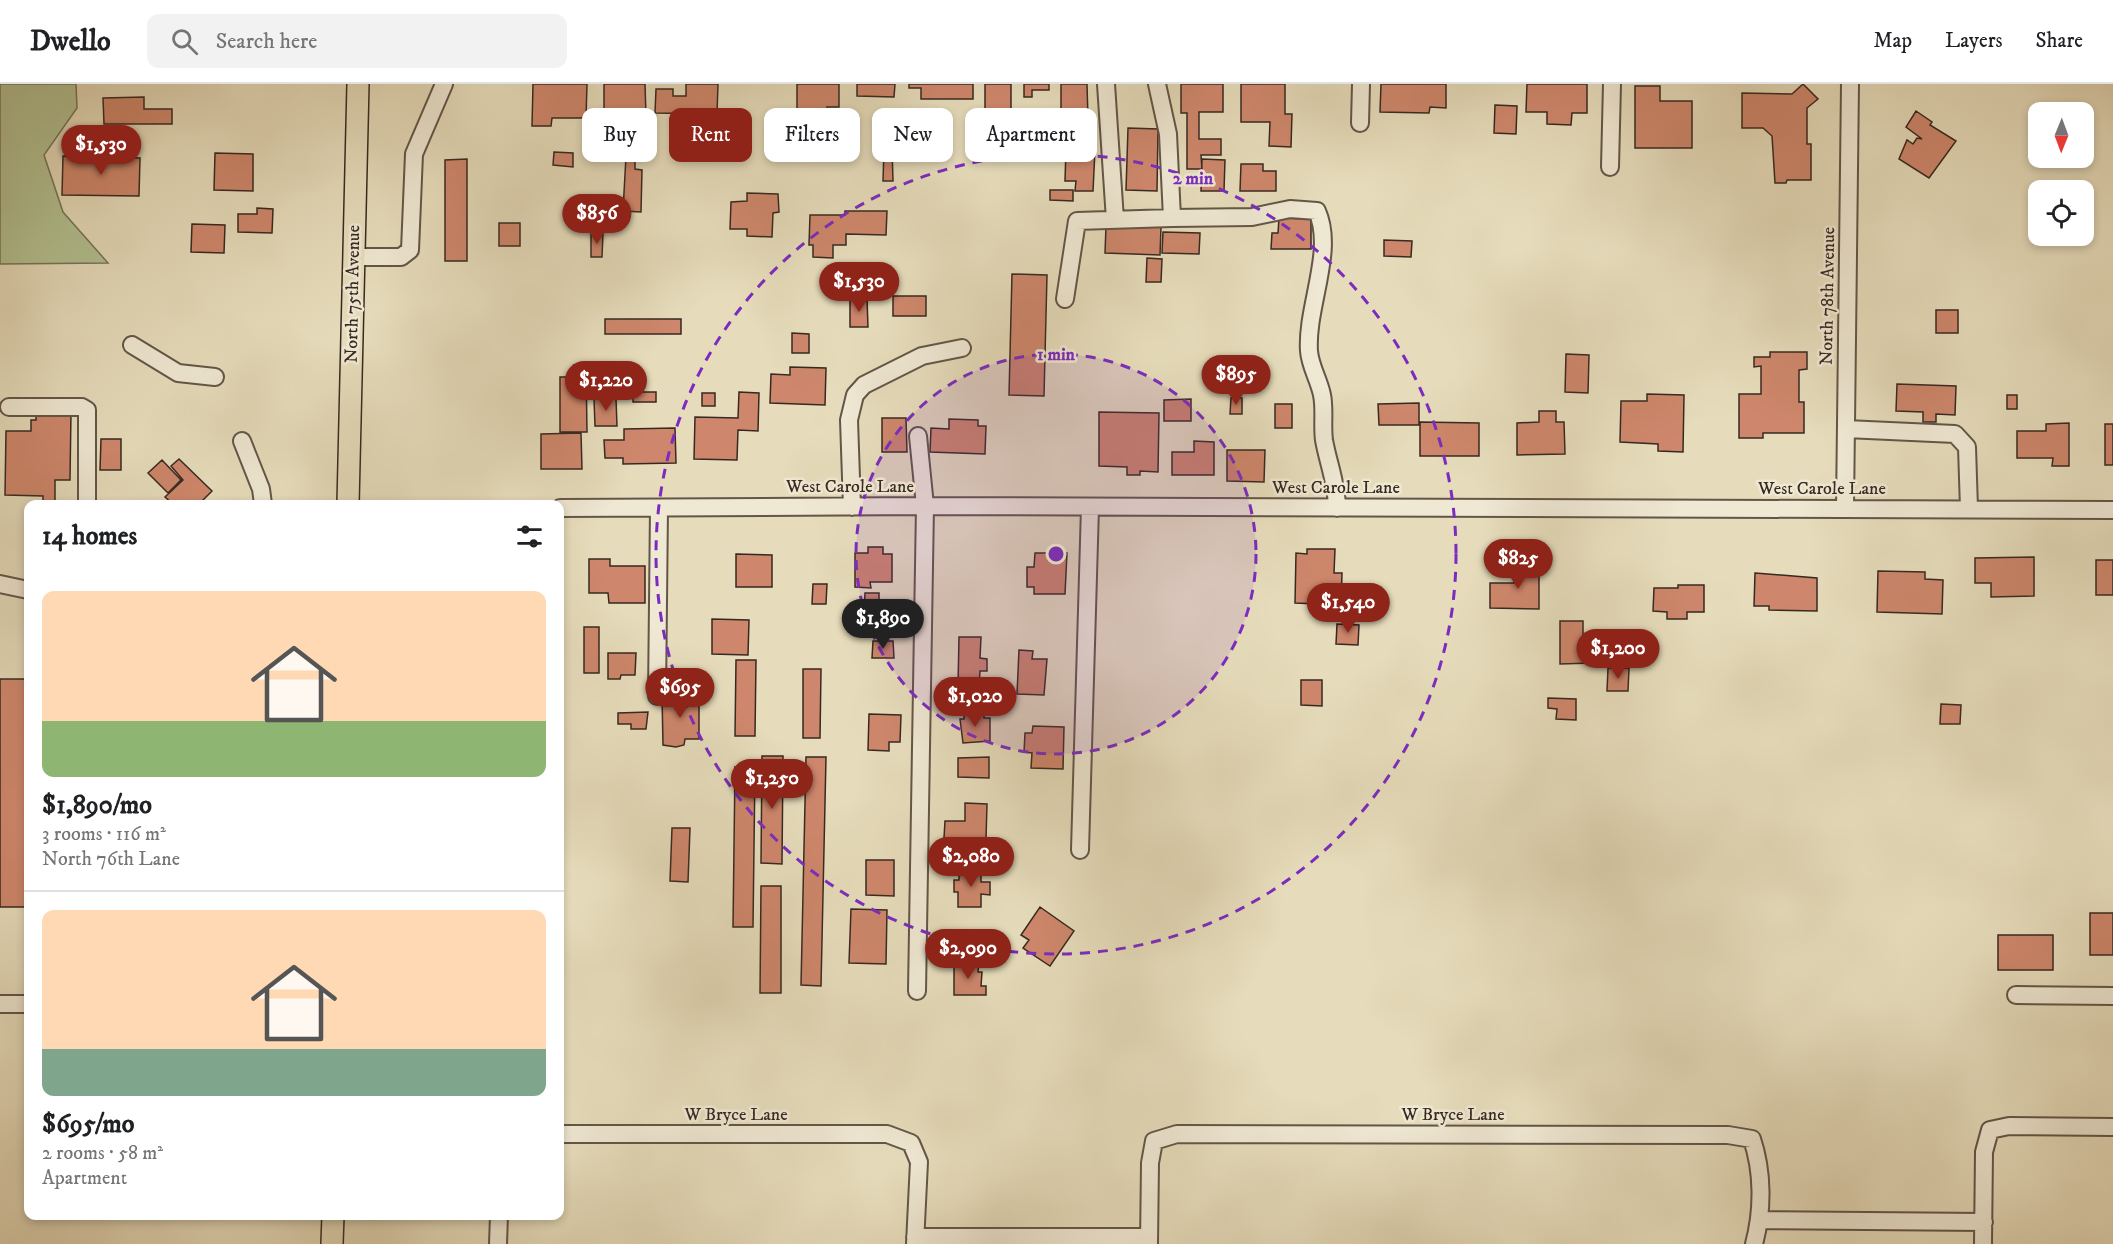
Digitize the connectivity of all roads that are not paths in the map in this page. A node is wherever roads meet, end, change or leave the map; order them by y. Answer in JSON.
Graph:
{"nodes":[{"id":1,"x":358,"y":84,"type":"edge"},
{"id":2,"x":444,"y":84,"type":"edge"},
{"id":3,"x":1106,"y":84,"type":"edge"},
{"id":4,"x":1157,"y":84,"type":"edge"},
{"id":5,"x":1361,"y":84,"type":"edge"},
{"id":6,"x":1612,"y":84,"type":"edge"},
{"id":7,"x":1850,"y":84,"type":"edge"},
{"id":8,"x":1360,"y":123,"type":"dead end"},
{"id":9,"x":1610,"y":167,"type":"dead end"},
{"id":10,"x":1172,"y":218,"type":"junction"},
{"id":11,"x":1115,"y":220,"type":"junction"},
{"id":12,"x":354,"y":257,"type":"junction"},
{"id":13,"x":1065,"y":299,"type":"dead end"},
{"id":14,"x":132,"y":345,"type":"dead end"},
{"id":15,"x":962,"y":348,"type":"dead end"},
{"id":16,"x":215,"y":377,"type":"dead end"},
{"id":17,"x":9,"y":407,"type":"dead end"},
{"id":18,"x":1846,"y":429,"type":"junction"},
{"id":19,"x":918,"y":435,"type":"dead end"},
{"id":20,"x":242,"y":441,"type":"dead end"},
{"id":21,"x":87,"y":500,"type":"edge"},
{"id":22,"x":262,"y":500,"type":"edge"},
{"id":23,"x":348,"y":500,"type":"edge"},
{"id":24,"x":926,"y":506,"type":"junction"},
{"id":25,"x":852,"y":507,"type":"junction"},
{"id":26,"x":1090,"y":507,"type":"junction"},
{"id":27,"x":564,"y":508,"type":"edge"},
{"id":28,"x":659,"y":508,"type":"junction"},
{"id":29,"x":1337,"y":508,"type":"junction"},
{"id":30,"x":1845,"y":509,"type":"junction"},
{"id":31,"x":1969,"y":509,"type":"junction"},
{"id":32,"x":2113,"y":510,"type":"edge"},
{"id":33,"x":0,"y":584,"type":"edge"},
{"id":34,"x":24,"y":589,"type":"edge"},
{"id":35,"x":657,"y":696,"type":"dead end"},
{"id":36,"x":1080,"y":850,"type":"dead end"},
{"id":37,"x":917,"y":991,"type":"dead end"},
{"id":38,"x":2016,"y":995,"type":"dead end"},
{"id":39,"x":2113,"y":996,"type":"edge"},
{"id":40,"x":0,"y":1004,"type":"edge"},
{"id":41,"x":24,"y":1004,"type":"edge"},
{"id":42,"x":2113,"y":1127,"type":"edge"},
{"id":43,"x":564,"y":1134,"type":"edge"},
{"id":44,"x":333,"y":1220,"type":"edge"},
{"id":45,"x":498,"y":1220,"type":"edge"},
{"id":46,"x":1760,"y":1220,"type":"junction"},
{"id":47,"x":1984,"y":1222,"type":"junction"},
{"id":48,"x":915,"y":1240,"type":"edge"},
{"id":49,"x":1149,"y":1240,"type":"edge"},
{"id":50,"x":332,"y":1244,"type":"edge"},
{"id":51,"x":498,"y":1244,"type":"edge"},
{"id":52,"x":1755,"y":1244,"type":"edge"},
{"id":53,"x":1983,"y":1244,"type":"edge"}],
"edges":[{"from":1,"to":12,"type":"main road","name":"North 75th Avenue"},
{"from":2,"to":12,"type":"street"},
{"from":3,"to":11,"type":"street"},
{"from":4,"to":10,"type":"street"},
{"from":5,"to":8,"type":"street"},
{"from":6,"to":9,"type":"street"},
{"from":7,"to":18,"type":"street","name":"North 78th Avenue"},
{"from":10,"to":11,"type":"street"},
{"from":10,"to":29,"type":"street"},
{"from":11,"to":13,"type":"street"},
{"from":12,"to":23,"type":"main road","name":"North 75th Avenue"},
{"from":14,"to":16,"type":"street"},
{"from":15,"to":25,"type":"street"},
{"from":17,"to":21,"type":"street"},
{"from":18,"to":30,"type":"street","name":"North 78th Avenue"},
{"from":18,"to":31,"type":"street"},
{"from":19,"to":24,"type":"street"},
{"from":20,"to":22,"type":"street"},
{"from":24,"to":25,"type":"street","name":"West Carole Lane"},
{"from":24,"to":26,"type":"street","name":"West Carole Lane"},
{"from":24,"to":37,"type":"street"},
{"from":25,"to":28,"type":"street","name":"West Carole Lane"},
{"from":26,"to":29,"type":"street","name":"West Carole Lane"},
{"from":26,"to":36,"type":"street"},
{"from":27,"to":28,"type":"street","name":"West Carole Lane"},
{"from":28,"to":35,"type":"street"},
{"from":29,"to":30,"type":"street","name":"West Carole Lane"},
{"from":30,"to":31,"type":"street","name":"West Carole Lane"},
{"from":31,"to":32,"type":"street","name":"West Carole Lane"},
{"from":33,"to":34,"type":"street"},
{"from":38,"to":39,"type":"street"},
{"from":40,"to":41,"type":"street"},
{"from":42,"to":47,"type":"street"},
{"from":43,"to":48,"type":"street","name":"W Bryce Lane"},
{"from":44,"to":50,"type":"main road"},
{"from":45,"to":51,"type":"street"},
{"from":46,"to":47,"type":"street"},
{"from":46,"to":49,"type":"street","name":"W Bryce Lane"},
{"from":46,"to":52,"type":"street"},
{"from":47,"to":53,"type":"street"},
{"from":48,"to":49,"type":"street"}]}
